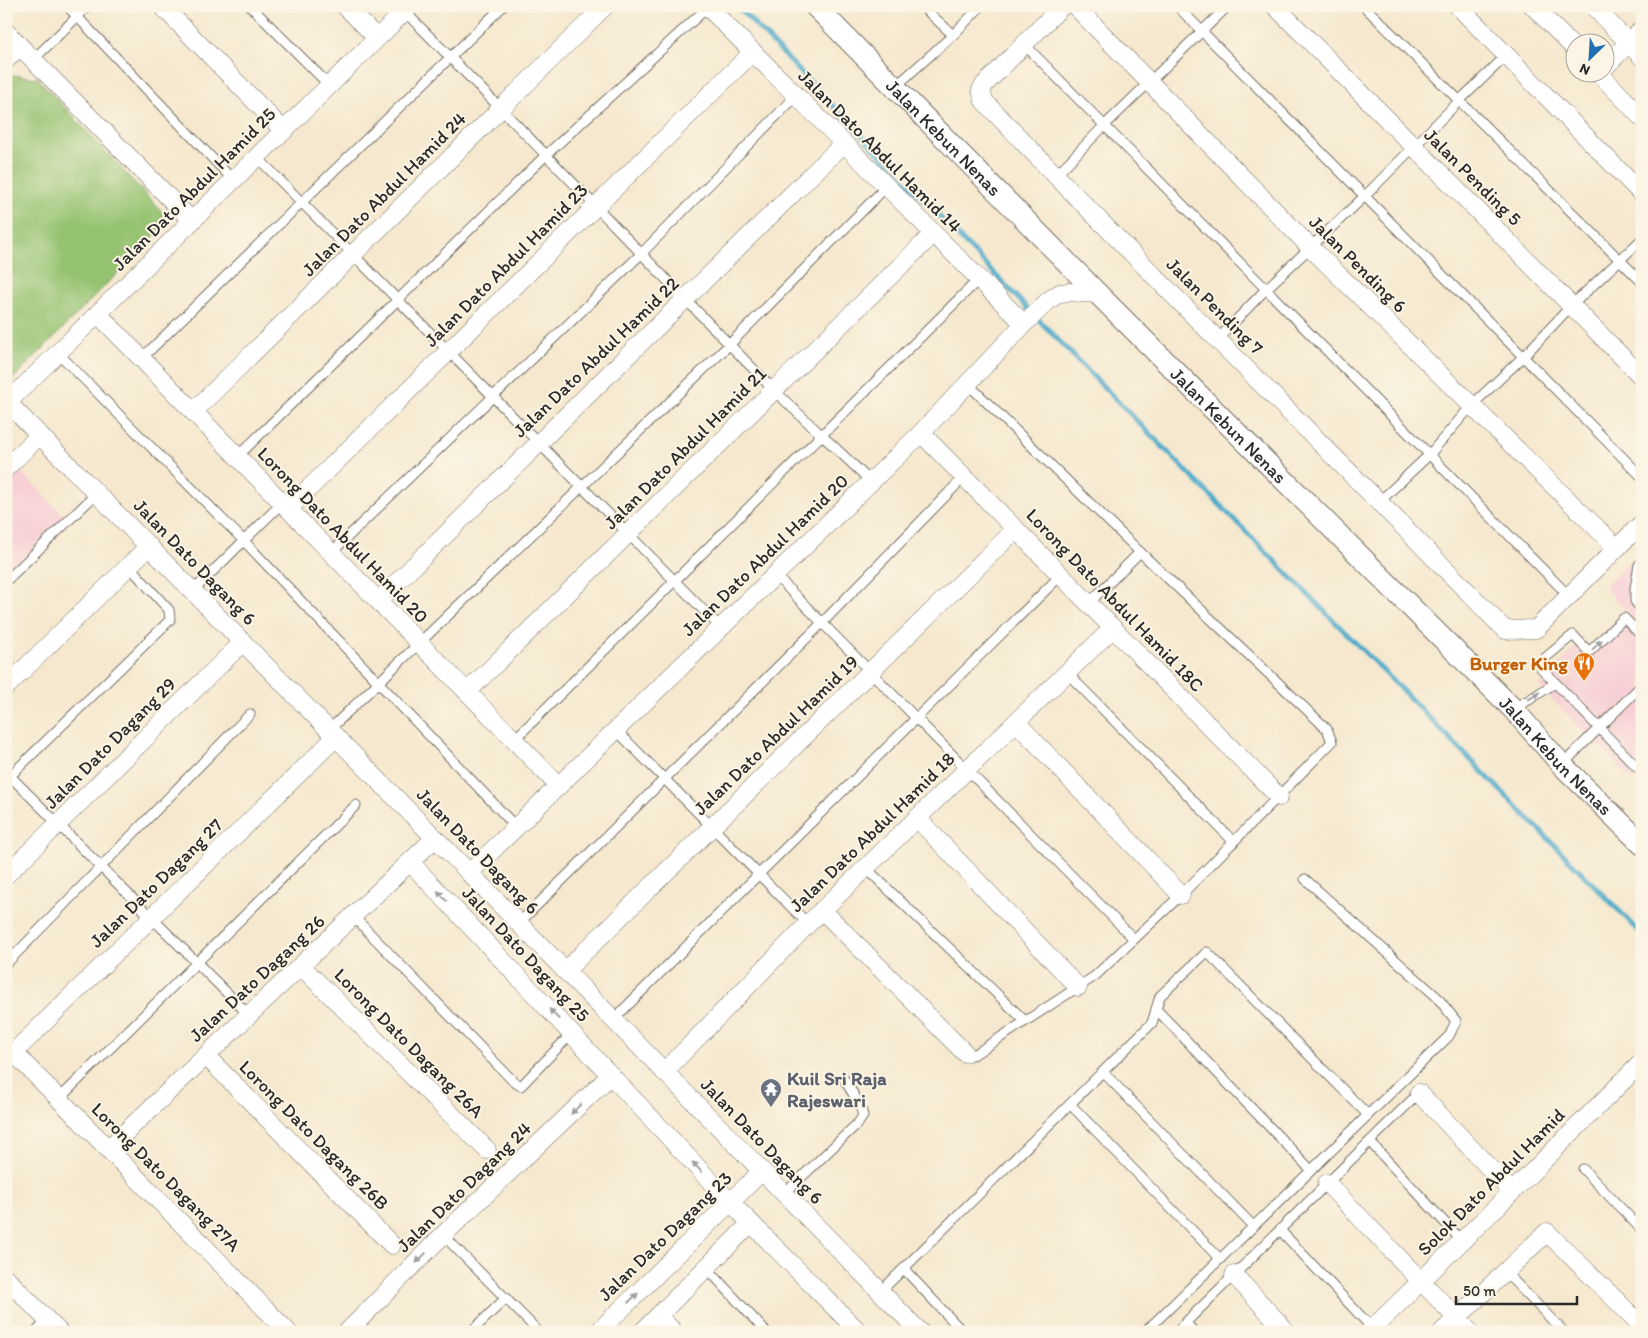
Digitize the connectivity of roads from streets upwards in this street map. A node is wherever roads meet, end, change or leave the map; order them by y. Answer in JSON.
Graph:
{"nodes":[{"id":1,"x":162,"y":6,"type":"edge"},
{"id":2,"x":345,"y":6,"type":"edge"},
{"id":3,"x":606,"y":6,"type":"edge"},
{"id":4,"x":815,"y":6,"type":"edge"},
{"id":5,"x":1062,"y":6,"type":"edge"},
{"id":6,"x":1075,"y":6,"type":"edge"},
{"id":7,"x":1274,"y":6,"type":"edge"},
{"id":8,"x":1458,"y":6,"type":"edge"},
{"id":9,"x":1533,"y":6,"type":"edge"},
{"id":10,"x":1593,"y":6,"type":"edge"},
{"id":11,"x":708,"y":7,"type":"edge"},
{"id":12,"x":407,"y":9,"type":"edge"},
{"id":13,"x":1642,"y":29,"type":"edge"},
{"id":14,"x":6,"y":32,"type":"edge"},
{"id":15,"x":377,"y":38,"type":"junction"},
{"id":16,"x":1566,"y":40,"type":"edge"},
{"id":17,"x":1628,"y":43,"type":"junction"},
{"id":18,"x":20,"y":46,"type":"junction"},
{"id":19,"x":753,"y":52,"type":"junction"},
{"id":20,"x":1616,"y":56,"type":"edge"},
{"id":21,"x":1642,"y":57,"type":"edge"},
{"id":22,"x":6,"y":60,"type":"edge"},
{"id":23,"x":1607,"y":82,"type":"edge"},
{"id":24,"x":1642,"y":118,"type":"edge"},
{"id":25,"x":284,"y":131,"type":"junction"},
{"id":26,"x":843,"y":144,"type":"junction"},
{"id":27,"x":1642,"y":194,"type":"edge"},
{"id":28,"x":192,"y":221,"type":"junction"},
{"id":29,"x":933,"y":234,"type":"junction"},
{"id":30,"x":1098,"y":294,"type":"junction"},
{"id":31,"x":98,"y":314,"type":"junction"},
{"id":32,"x":1024,"y":324,"type":"junction"},
{"id":33,"x":1642,"y":377,"type":"edge"},
{"id":34,"x":7,"y":402,"type":"edge"},
{"id":35,"x":193,"y":412,"type":"junction"},
{"id":36,"x":921,"y":433,"type":"junction"},
{"id":37,"x":40,"y":435,"type":"junction"},
{"id":38,"x":11,"y":460,"type":"edge"},
{"id":39,"x":285,"y":506,"type":"junction"},
{"id":40,"x":1642,"y":523,"type":"edge"},
{"id":41,"x":1016,"y":529,"type":"junction"},
{"id":42,"x":149,"y":546,"type":"junction"},
{"id":43,"x":1617,"y":548,"type":"junction"},
{"id":44,"x":378,"y":601,"type":"junction"},
{"id":45,"x":1113,"y":628,"type":"junction"},
{"id":46,"x":243,"y":642,"type":"junction"},
{"id":47,"x":6,"y":688,"type":"edge"},
{"id":48,"x":467,"y":692,"type":"junction"},
{"id":49,"x":1016,"y":722,"type":"junction"},
{"id":50,"x":333,"y":733,"type":"junction"},
{"id":51,"x":559,"y":786,"type":"junction"},
{"id":52,"x":1279,"y":797,"type":"road end"},
{"id":53,"x":917,"y":818,"type":"junction"},
{"id":54,"x":436,"y":838,"type":"junction"},
{"id":55,"x":1641,"y":841,"type":"edge"},
{"id":56,"x":410,"y":862,"type":"junction"},
{"id":57,"x":469,"y":873,"type":"junction"},
{"id":58,"x":6,"y":875,"type":"edge"},
{"id":59,"x":1181,"y":895,"type":"road end"},
{"id":60,"x":822,"y":910,"type":"junction"},
{"id":61,"x":301,"y":966,"type":"junction"},
{"id":62,"x":565,"y":970,"type":"junction"},
{"id":63,"x":1078,"y":987,"type":"road end"},
{"id":64,"x":965,"y":1053,"type":"road end"},
{"id":65,"x":10,"y":1056,"type":"edge"},
{"id":66,"x":206,"y":1056,"type":"junction"},
{"id":67,"x":1642,"y":1062,"type":"edge"},
{"id":68,"x":664,"y":1072,"type":"junction"},
{"id":69,"x":611,"y":1075,"type":"junction"},
{"id":70,"x":1419,"y":1093,"type":"road end"},
{"id":71,"x":108,"y":1149,"type":"junction"},
{"id":72,"x":487,"y":1150,"type":"dead end"},
{"id":73,"x":762,"y":1171,"type":"junction"},
{"id":74,"x":1327,"y":1183,"type":"road end"},
{"id":75,"x":1512,"y":1192,"type":"junction"},
{"id":76,"x":730,"y":1202,"type":"junction"},
{"id":77,"x":751,"y":1223,"type":"junction"},
{"id":78,"x":392,"y":1245,"type":"dead end"},
{"id":79,"x":1234,"y":1275,"type":"road end"},
{"id":80,"x":6,"y":1278,"type":"edge"},
{"id":81,"x":1420,"y":1282,"type":"junction"},
{"id":82,"x":658,"y":1316,"type":"junction"},
{"id":83,"x":1456,"y":1318,"type":"junction"},
{"id":84,"x":1642,"y":1326,"type":"edge"},
{"id":85,"x":48,"y":1328,"type":"edge"},
{"id":86,"x":1370,"y":1330,"type":"edge"},
{"id":87,"x":288,"y":1332,"type":"edge"},
{"id":88,"x":347,"y":1332,"type":"edge"},
{"id":89,"x":598,"y":1332,"type":"edge"},
{"id":90,"x":642,"y":1332,"type":"edge"},
{"id":91,"x":674,"y":1332,"type":"edge"},
{"id":92,"x":859,"y":1332,"type":"edge"},
{"id":93,"x":920,"y":1332,"type":"edge"},
{"id":94,"x":1287,"y":1332,"type":"edge"},
{"id":95,"x":1442,"y":1332,"type":"edge"},
{"id":96,"x":1470,"y":1332,"type":"edge"}],
"edges":[{"from":1,"to":25,"type":"street"},
{"from":2,"to":15,"type":"street"},
{"from":3,"to":35,"type":"street","name":"Jalan Dato Abdul Hamid 24"},
{"from":4,"to":30,"type":"street","name":"Jalan Kebun Nenas"},
{"from":5,"to":43,"type":"street","name":"Jalan Pending 7"},
{"from":6,"to":43,"type":"street","name":"Jalan Pending 6"},
{"from":7,"to":33,"type":"street","name":"Jalan Pending 5"},
{"from":8,"to":27,"type":"street"},
{"from":9,"to":16,"type":"street"},
{"from":10,"to":17,"type":"street"},
{"from":11,"to":19,"type":"street","name":"Jalan Dato Abdul Hamid 14"},
{"from":12,"to":15,"type":"street","name":"Jalan Dato Abdul Hamid 25"},
{"from":13,"to":17,"type":"street"},
{"from":14,"to":18,"type":"street"},
{"from":15,"to":25,"type":"street","name":"Jalan Dato Abdul Hamid 25"},
{"from":17,"to":20,"type":"street"},
{"from":17,"to":21,"type":"street"},
{"from":18,"to":22,"type":"street"},
{"from":18,"to":28,"type":"street"},
{"from":19,"to":26,"type":"street","name":"Jalan Dato Abdul Hamid 14"},
{"from":19,"to":39,"type":"street","name":"Jalan Dato Abdul Hamid 23"},
{"from":23,"to":24,"type":"street"},
{"from":25,"to":28,"type":"street","name":"Jalan Dato Abdul Hamid 25"},
{"from":26,"to":29,"type":"street","name":"Jalan Dato Abdul Hamid 14"},
{"from":26,"to":44,"type":"street","name":"Jalan Dato Abdul Hamid 22"},
{"from":28,"to":31,"type":"street","name":"Jalan Dato Abdul Hamid 25"},
{"from":29,"to":32,"type":"street","name":"Jalan Dato Abdul Hamid 14"},
{"from":29,"to":48,"type":"street","name":"Jalan Dato Abdul Hamid 21"},
{"from":30,"to":32,"type":"street","name":"Jalan Dato Abdul Hamid 20"},
{"from":30,"to":55,"type":"street","name":"Jalan Kebun Nenas"},
{"from":31,"to":34,"type":"street","name":"Jalan Dato Abdul Hamid 25"},
{"from":31,"to":35,"type":"street","name":"Lorong Dato Abdul Hamid 20"},
{"from":32,"to":36,"type":"street","name":"Jalan Dato Abdul Hamid 20"},
{"from":34,"to":37,"type":"street","name":"Jalan Dato Dagang 6"},
{"from":35,"to":39,"type":"street","name":"Lorong Dato Abdul Hamid 20"},
{"from":36,"to":41,"type":"street","name":"Lorong Dato Abdul Hamid 18C"},
{"from":36,"to":51,"type":"street","name":"Jalan Dato Abdul Hamid 20"},
{"from":37,"to":38,"type":"street"},
{"from":37,"to":42,"type":"street","name":"Jalan Dato Dagang 6"},
{"from":39,"to":44,"type":"street","name":"Lorong Dato Abdul Hamid 20"},
{"from":40,"to":43,"type":"street"},
{"from":41,"to":45,"type":"street","name":"Lorong Dato Abdul Hamid 18C"},
{"from":41,"to":62,"type":"street","name":"Jalan Dato Abdul Hamid 19"},
{"from":42,"to":46,"type":"street","name":"Jalan Dato Dagang 6"},
{"from":42,"to":47,"type":"street"},
{"from":44,"to":48,"type":"street","name":"Lorong Dato Abdul Hamid 20"},
{"from":45,"to":49,"type":"street","name":"Jalan Dato Abdul Hamid 18"},
{"from":45,"to":52,"type":"street","name":"Lorong Dato Abdul Hamid 18C"},
{"from":46,"to":50,"type":"street","name":"Jalan Dato Dagang 6"},
{"from":46,"to":58,"type":"street","name":"Jalan Dato Dagang 29"},
{"from":48,"to":51,"type":"street","name":"Lorong Dato Abdul Hamid 20"},
{"from":49,"to":53,"type":"street","name":"Jalan Dato Abdul Hamid 18"},
{"from":49,"to":59,"type":"street"},
{"from":50,"to":54,"type":"street","name":"Jalan Dato Dagang 6"},
{"from":50,"to":65,"type":"street","name":"Jalan Dato Dagang 27"},
{"from":51,"to":57,"type":"street","name":"Jalan Dato Abdul Hamid 20"},
{"from":53,"to":60,"type":"street","name":"Jalan Dato Abdul Hamid 18"},
{"from":53,"to":63,"type":"street"},
{"from":54,"to":56,"type":"street","name":"Jalan Dato Dagang 26"},
{"from":54,"to":57,"type":"street","name":"Jalan Dato Dagang 6"},
{"from":56,"to":61,"type":"street","name":"Jalan Dato Dagang 26"},
{"from":69,"to":56,"type":"street","name":"Jalan Dato Dagang 25","one_way":true},
{"from":57,"to":62,"type":"street","name":"Jalan Dato Dagang 6"},
{"from":60,"to":64,"type":"street"},
{"from":60,"to":68,"type":"street","name":"Jalan Dato Abdul Hamid 18"},
{"from":61,"to":66,"type":"street","name":"Jalan Dato Dagang 26"},
{"from":61,"to":72,"type":"street","name":"Lorong Dato Dagang 26A"},
{"from":62,"to":68,"type":"street","name":"Jalan Dato Dagang 6"},
{"from":65,"to":71,"type":"street","name":"Lorong Dato Dagang 27A"},
{"from":66,"to":71,"type":"street","name":"Jalan Dato Dagang 26"},
{"from":66,"to":78,"type":"street","name":"Lorong Dato Dagang 26B"},
{"from":67,"to":75,"type":"street","name":"Solok Dato Abdul Hamid"},
{"from":68,"to":73,"type":"street","name":"Jalan Dato Dagang 6"},
{"from":76,"to":69,"type":"street","name":"Jalan Dato Dagang 25","one_way":true},
{"from":69,"to":88,"type":"street","name":"Jalan Dato Dagang 24","one_way":true},
{"from":70,"to":75,"type":"street"},
{"from":71,"to":87,"type":"street","name":"Lorong Dato Dagang 27A"},
{"from":73,"to":76,"type":"street","name":"Jalan Dato Dagang 23"},
{"from":73,"to":93,"type":"street","name":"Jalan Dato Dagang 6"},
{"from":74,"to":81,"type":"street"},
{"from":75,"to":81,"type":"street","name":"Solok Dato Abdul Hamid"},
{"from":76,"to":77,"type":"street"},
{"from":89,"to":76,"type":"street","name":"Jalan Dato Dagang 23","one_way":true},
{"from":77,"to":82,"type":"street"},
{"from":77,"to":92,"type":"street"},
{"from":79,"to":94,"type":"street"},
{"from":80,"to":85,"type":"street"},
{"from":81,"to":83,"type":"street"},
{"from":81,"to":86,"type":"street","name":"Solok Dato Abdul Hamid"},
{"from":82,"to":90,"type":"street"},
{"from":82,"to":91,"type":"street"},
{"from":83,"to":84,"type":"street"},
{"from":83,"to":95,"type":"street"},
{"from":83,"to":96,"type":"street"}]}
